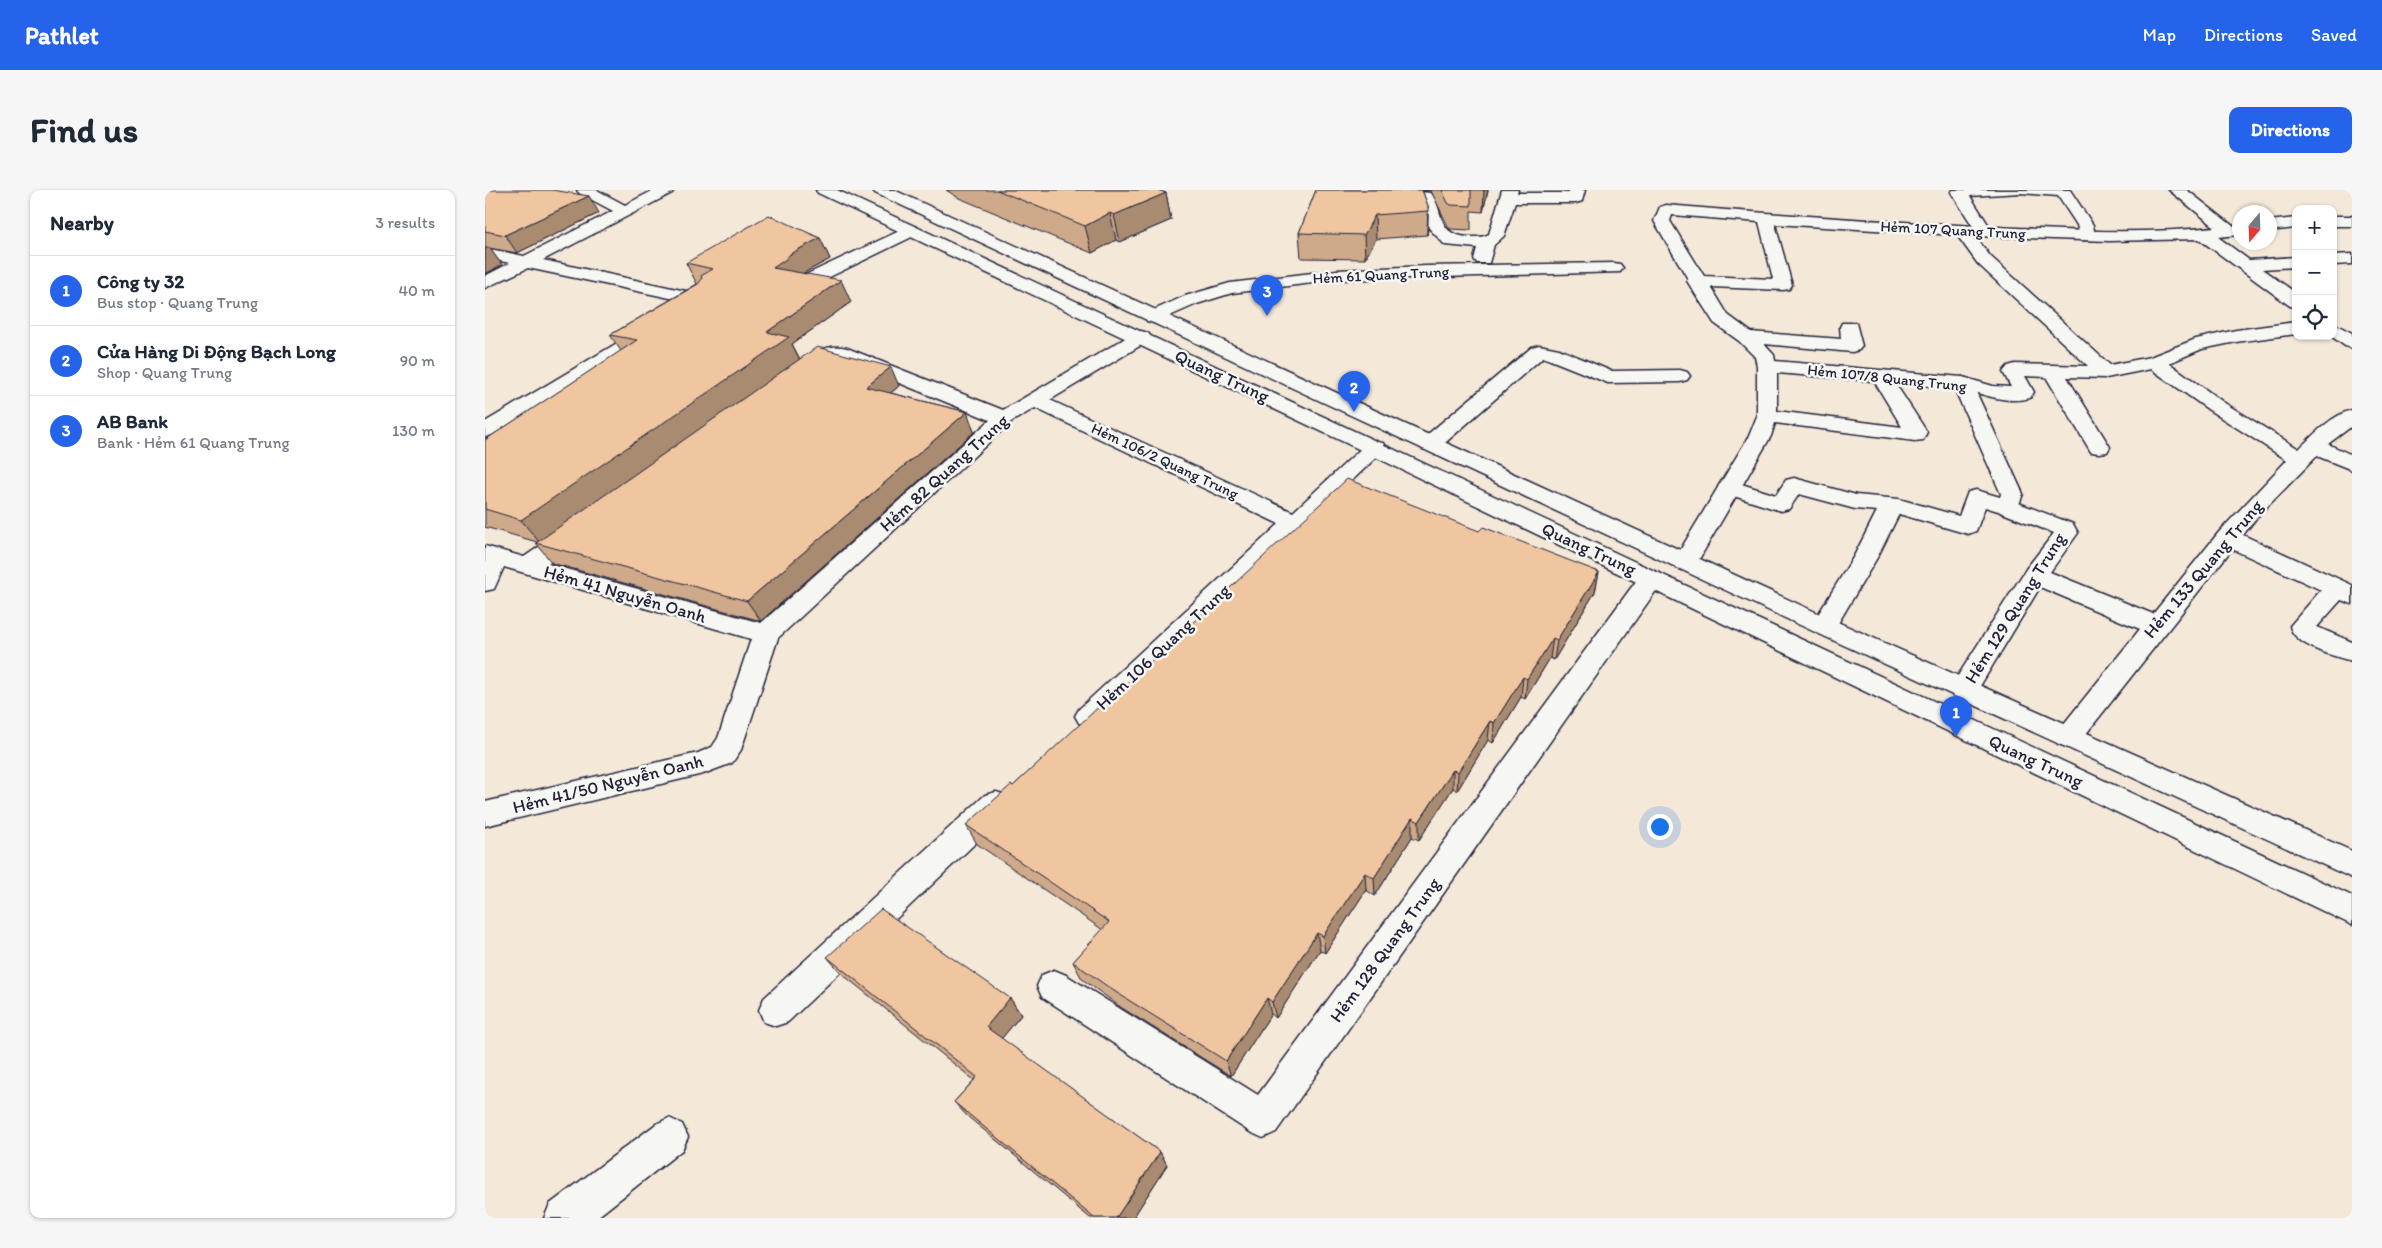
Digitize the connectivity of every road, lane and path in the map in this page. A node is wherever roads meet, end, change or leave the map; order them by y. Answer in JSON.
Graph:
{"nodes":[{"id":1,"x":666,"y":190,"type":"edge"},
{"id":2,"x":824,"y":190,"type":"edge"},
{"id":3,"x":881,"y":190,"type":"edge"},
{"id":4,"x":1402,"y":190,"type":"edge"},
{"id":5,"x":1577,"y":190,"type":"edge"},
{"id":6,"x":2014,"y":190,"type":"edge"},
{"id":7,"x":2026,"y":190,"type":"edge"},
{"id":8,"x":2177,"y":190,"type":"edge"},
{"id":9,"x":2063,"y":191,"type":"edge"},
{"id":10,"x":1659,"y":192,"type":"dead end"},
{"id":11,"x":1510,"y":194,"type":"edge"},
{"id":12,"x":581,"y":196,"type":"edge"},
{"id":13,"x":1666,"y":210,"type":"junction"},
{"id":14,"x":625,"y":211,"type":"junction"},
{"id":15,"x":934,"y":214,"type":"junction"},
{"id":16,"x":1766,"y":219,"type":"junction"},
{"id":17,"x":2337,"y":221,"type":"edge"},
{"id":18,"x":2352,"y":221,"type":"edge"},
{"id":19,"x":2292,"y":223,"type":"edge"},
{"id":20,"x":2277,"y":225,"type":"edge"},
{"id":21,"x":2232,"y":228,"type":"edge"},
{"id":22,"x":906,"y":229,"type":"junction"},
{"id":23,"x":2232,"y":230,"type":"edge"},
{"id":24,"x":1963,"y":231,"type":"junction"},
{"id":25,"x":1985,"y":232,"type":"junction"},
{"id":26,"x":2203,"y":234,"type":"junction"},
{"id":27,"x":2087,"y":236,"type":"junction"},
{"id":28,"x":1486,"y":242,"type":"junction"},
{"id":29,"x":485,"y":253,"type":"edge"},
{"id":30,"x":2352,"y":259,"type":"edge"},
{"id":31,"x":2337,"y":260,"type":"edge"},
{"id":32,"x":526,"y":262,"type":"junction"},
{"id":33,"x":2292,"y":262,"type":"edge"},
{"id":34,"x":2246,"y":266,"type":"junction"},
{"id":35,"x":1614,"y":268,"type":"dead end"},
{"id":36,"x":1481,"y":270,"type":"junction"},
{"id":37,"x":807,"y":281,"type":"edge"},
{"id":38,"x":1696,"y":281,"type":"junction"},
{"id":39,"x":485,"y":283,"type":"edge"},
{"id":40,"x":2292,"y":299,"type":"edge"},
{"id":41,"x":1154,"y":317,"type":"junction"},
{"id":42,"x":2352,"y":321,"type":"edge"},
{"id":43,"x":2337,"y":322,"type":"edge"},
{"id":44,"x":1849,"y":327,"type":"dead end"},
{"id":45,"x":2292,"y":329,"type":"edge"},
{"id":46,"x":2337,"y":332,"type":"edge"},
{"id":47,"x":1141,"y":337,"type":"junction"},
{"id":48,"x":1746,"y":337,"type":"junction"},
{"id":49,"x":2352,"y":342,"type":"edge"},
{"id":50,"x":2155,"y":362,"type":"junction"},
{"id":51,"x":1767,"y":366,"type":"junction"},
{"id":52,"x":2053,"y":371,"type":"junction"},
{"id":53,"x":2106,"y":372,"type":"junction"},
{"id":54,"x":1880,"y":375,"type":"junction"},
{"id":55,"x":1680,"y":376,"type":"dead end"},
{"id":56,"x":781,"y":384,"type":"edge"},
{"id":57,"x":1962,"y":384,"type":"junction"},
{"id":58,"x":1034,"y":400,"type":"junction"},
{"id":59,"x":1767,"y":416,"type":"junction"},
{"id":60,"x":2352,"y":416,"type":"edge"},
{"id":61,"x":1004,"y":418,"type":"junction"},
{"id":62,"x":485,"y":431,"type":"edge"},
{"id":63,"x":1430,"y":444,"type":"junction"},
{"id":64,"x":2099,"y":447,"type":"dead end"},
{"id":65,"x":1375,"y":448,"type":"junction"},
{"id":66,"x":2307,"y":452,"type":"junction"},
{"id":67,"x":2352,"y":463,"type":"edge"},
{"id":68,"x":1729,"y":487,"type":"junction"},
{"id":69,"x":1892,"y":505,"type":"junction"},
{"id":70,"x":2008,"y":507,"type":"junction"},
{"id":71,"x":592,"y":520,"type":"edge"},
{"id":72,"x":1296,"y":523,"type":"junction"},
{"id":73,"x":2227,"y":537,"type":"junction"},
{"id":74,"x":491,"y":555,"type":"edge"},
{"id":75,"x":1685,"y":562,"type":"junction"},
{"id":76,"x":529,"y":566,"type":"junction"},
{"id":77,"x":2035,"y":575,"type":"junction"},
{"id":78,"x":1651,"y":579,"type":"junction"},
{"id":79,"x":485,"y":583,"type":"edge"},
{"id":80,"x":2345,"y":592,"type":"edge"},
{"id":81,"x":2156,"y":625,"type":"junction"},
{"id":82,"x":1824,"y":626,"type":"junction"},
{"id":83,"x":766,"y":634,"type":"junction"},
{"id":84,"x":2352,"y":652,"type":"edge"},
{"id":85,"x":1964,"y":689,"type":"junction"},
{"id":86,"x":1072,"y":732,"type":"edge"},
{"id":87,"x":2067,"y":736,"type":"junction"},
{"id":88,"x":1014,"y":786,"type":"edge"},
{"id":89,"x":485,"y":814,"type":"edge"},
{"id":90,"x":2352,"y":865,"type":"edge"},
{"id":91,"x":2352,"y":911,"type":"edge"},
{"id":92,"x":1053,"y":986,"type":"dead end"},
{"id":93,"x":776,"y":1010,"type":"dead end"},
{"id":94,"x":669,"y":1137,"type":"dead end"},
{"id":95,"x":564,"y":1218,"type":"edge"}],
"edges":[{"from":1,"to":14,"type":"street"},
{"from":2,"to":22,"type":"street","name":"Quang Trung"},
{"from":3,"to":15,"type":"street","name":"Quang Trung"},
{"from":4,"to":28,"type":"street"},
{"from":5,"to":11,"type":"street"},
{"from":6,"to":25,"type":"street"},
{"from":7,"to":9,"type":"street"},
{"from":8,"to":21,"type":"street"},
{"from":9,"to":27,"type":"street"},
{"from":10,"to":13,"type":"street"},
{"from":11,"to":28,"type":"street"},
{"from":12,"to":14,"type":"street"},
{"from":13,"to":16,"type":"street","name":"Hẻm 107 Quang Trung"},
{"from":13,"to":38,"type":"street"},
{"from":14,"to":32,"type":"street"},
{"from":15,"to":22,"type":"street"},
{"from":15,"to":41,"type":"street","name":"Quang Trung"},
{"from":16,"to":24,"type":"street","name":"Hẻm 107 Quang Trung"},
{"from":16,"to":38,"type":"street"},
{"from":17,"to":18,"type":"street"},
{"from":19,"to":20,"type":"street"},
{"from":22,"to":37,"type":"street"},
{"from":22,"to":47,"type":"street","name":"Quang Trung"},
{"from":23,"to":26,"type":"street","name":"Hẻm 107 Quang Trung"},
{"from":24,"to":25,"type":"street","name":"Hẻm 107 Quang Trung"},
{"from":24,"to":53,"type":"street"},
{"from":25,"to":27,"type":"street","name":"Hẻm 107 Quang Trung"},
{"from":26,"to":27,"type":"street","name":"Hẻm 107 Quang Trung"},
{"from":26,"to":34,"type":"street"},
{"from":28,"to":36,"type":"street"},
{"from":29,"to":32,"type":"street"},
{"from":30,"to":31,"type":"street"},
{"from":32,"to":39,"type":"street"},
{"from":32,"to":62,"type":"street"},
{"from":33,"to":34,"type":"street"},
{"from":34,"to":40,"type":"street"},
{"from":35,"to":36,"type":"street","name":"Hẻm 61 Quang Trung"},
{"from":36,"to":41,"type":"street","name":"Hẻm 61 Quang Trung"},
{"from":38,"to":48,"type":"street"},
{"from":41,"to":63,"type":"street","name":"Quang Trung"},
{"from":42,"to":43,"type":"street"},
{"from":44,"to":48,"type":"street"},
{"from":45,"to":50,"type":"street","name":"Hẻm 107/8 Quang Trung"},
{"from":46,"to":49,"type":"street"},
{"from":47,"to":58,"type":"street","name":"Hẻm 82 Quang Trung"},
{"from":47,"to":65,"type":"street","name":"Quang Trung"},
{"from":48,"to":51,"type":"street"},
{"from":50,"to":53,"type":"street","name":"Hẻm 107/8 Quang Trung"},
{"from":50,"to":66,"type":"street"},
{"from":51,"to":54,"type":"street","name":"Hẻm 107/8 Quang Trung"},
{"from":51,"to":59,"type":"street"},
{"from":52,"to":53,"type":"street","name":"Hẻm 107/8 Quang Trung"},
{"from":52,"to":57,"type":"street","name":"Hẻm 107/8 Quang Trung"},
{"from":52,"to":64,"type":"street"},
{"from":54,"to":57,"type":"street","name":"Hẻm 107/8 Quang Trung"},
{"from":54,"to":59,"type":"street"},
{"from":55,"to":63,"type":"street"},
{"from":56,"to":61,"type":"street"},
{"from":57,"to":70,"type":"street"},
{"from":58,"to":61,"type":"street","name":"Hẻm 82 Quang Trung"},
{"from":58,"to":72,"type":"street","name":"Hẻm 106/2 Quang Trung"},
{"from":59,"to":68,"type":"street"},
{"from":60,"to":66,"type":"street","name":"Hẻm 133 Quang Trung"},
{"from":61,"to":83,"type":"street","name":"Hẻm 82 Quang Trung"},
{"from":63,"to":75,"type":"street","name":"Quang Trung"},
{"from":65,"to":72,"type":"street","name":"Hẻm 106 Quang Trung"},
{"from":65,"to":78,"type":"street","name":"Quang Trung"},
{"from":66,"to":67,"type":"street"},
{"from":66,"to":73,"type":"street","name":"Hẻm 133 Quang Trung"},
{"from":68,"to":69,"type":"street"},
{"from":68,"to":75,"type":"street"},
{"from":69,"to":70,"type":"street"},
{"from":69,"to":82,"type":"street"},
{"from":70,"to":77,"type":"street","name":"Hẻm 129 Quang Trung"},
{"from":71,"to":76,"type":"street"},
{"from":72,"to":86,"type":"street","name":"Hẻm 106 Quang Trung"},
{"from":73,"to":80,"type":"street"},
{"from":73,"to":81,"type":"street","name":"Hẻm 133 Quang Trung"},
{"from":74,"to":76,"type":"street","name":"Hẻm 41 Nguyễn Oanh"},
{"from":74,"to":79,"type":"street"},
{"from":75,"to":82,"type":"street","name":"Quang Trung"},
{"from":76,"to":83,"type":"street","name":"Hẻm 41 Nguyễn Oanh"},
{"from":77,"to":81,"type":"street"},
{"from":77,"to":85,"type":"street","name":"Hẻm 129 Quang Trung"},
{"from":78,"to":91,"type":"street","name":"Quang Trung"},
{"from":78,"to":92,"type":"street","name":"Hẻm 128 Quang Trung"},
{"from":80,"to":84,"type":"street"},
{"from":81,"to":87,"type":"street","name":"Hẻm 133 Quang Trung"},
{"from":82,"to":85,"type":"street","name":"Quang Trung"},
{"from":83,"to":89,"type":"street","name":"Hẻm 41/50 Nguyễn Oanh"},
{"from":85,"to":87,"type":"street","name":"Quang Trung"},
{"from":87,"to":90,"type":"street","name":"Quang Trung"},
{"from":88,"to":93,"type":"street"},
{"from":94,"to":95,"type":"street"}]}
